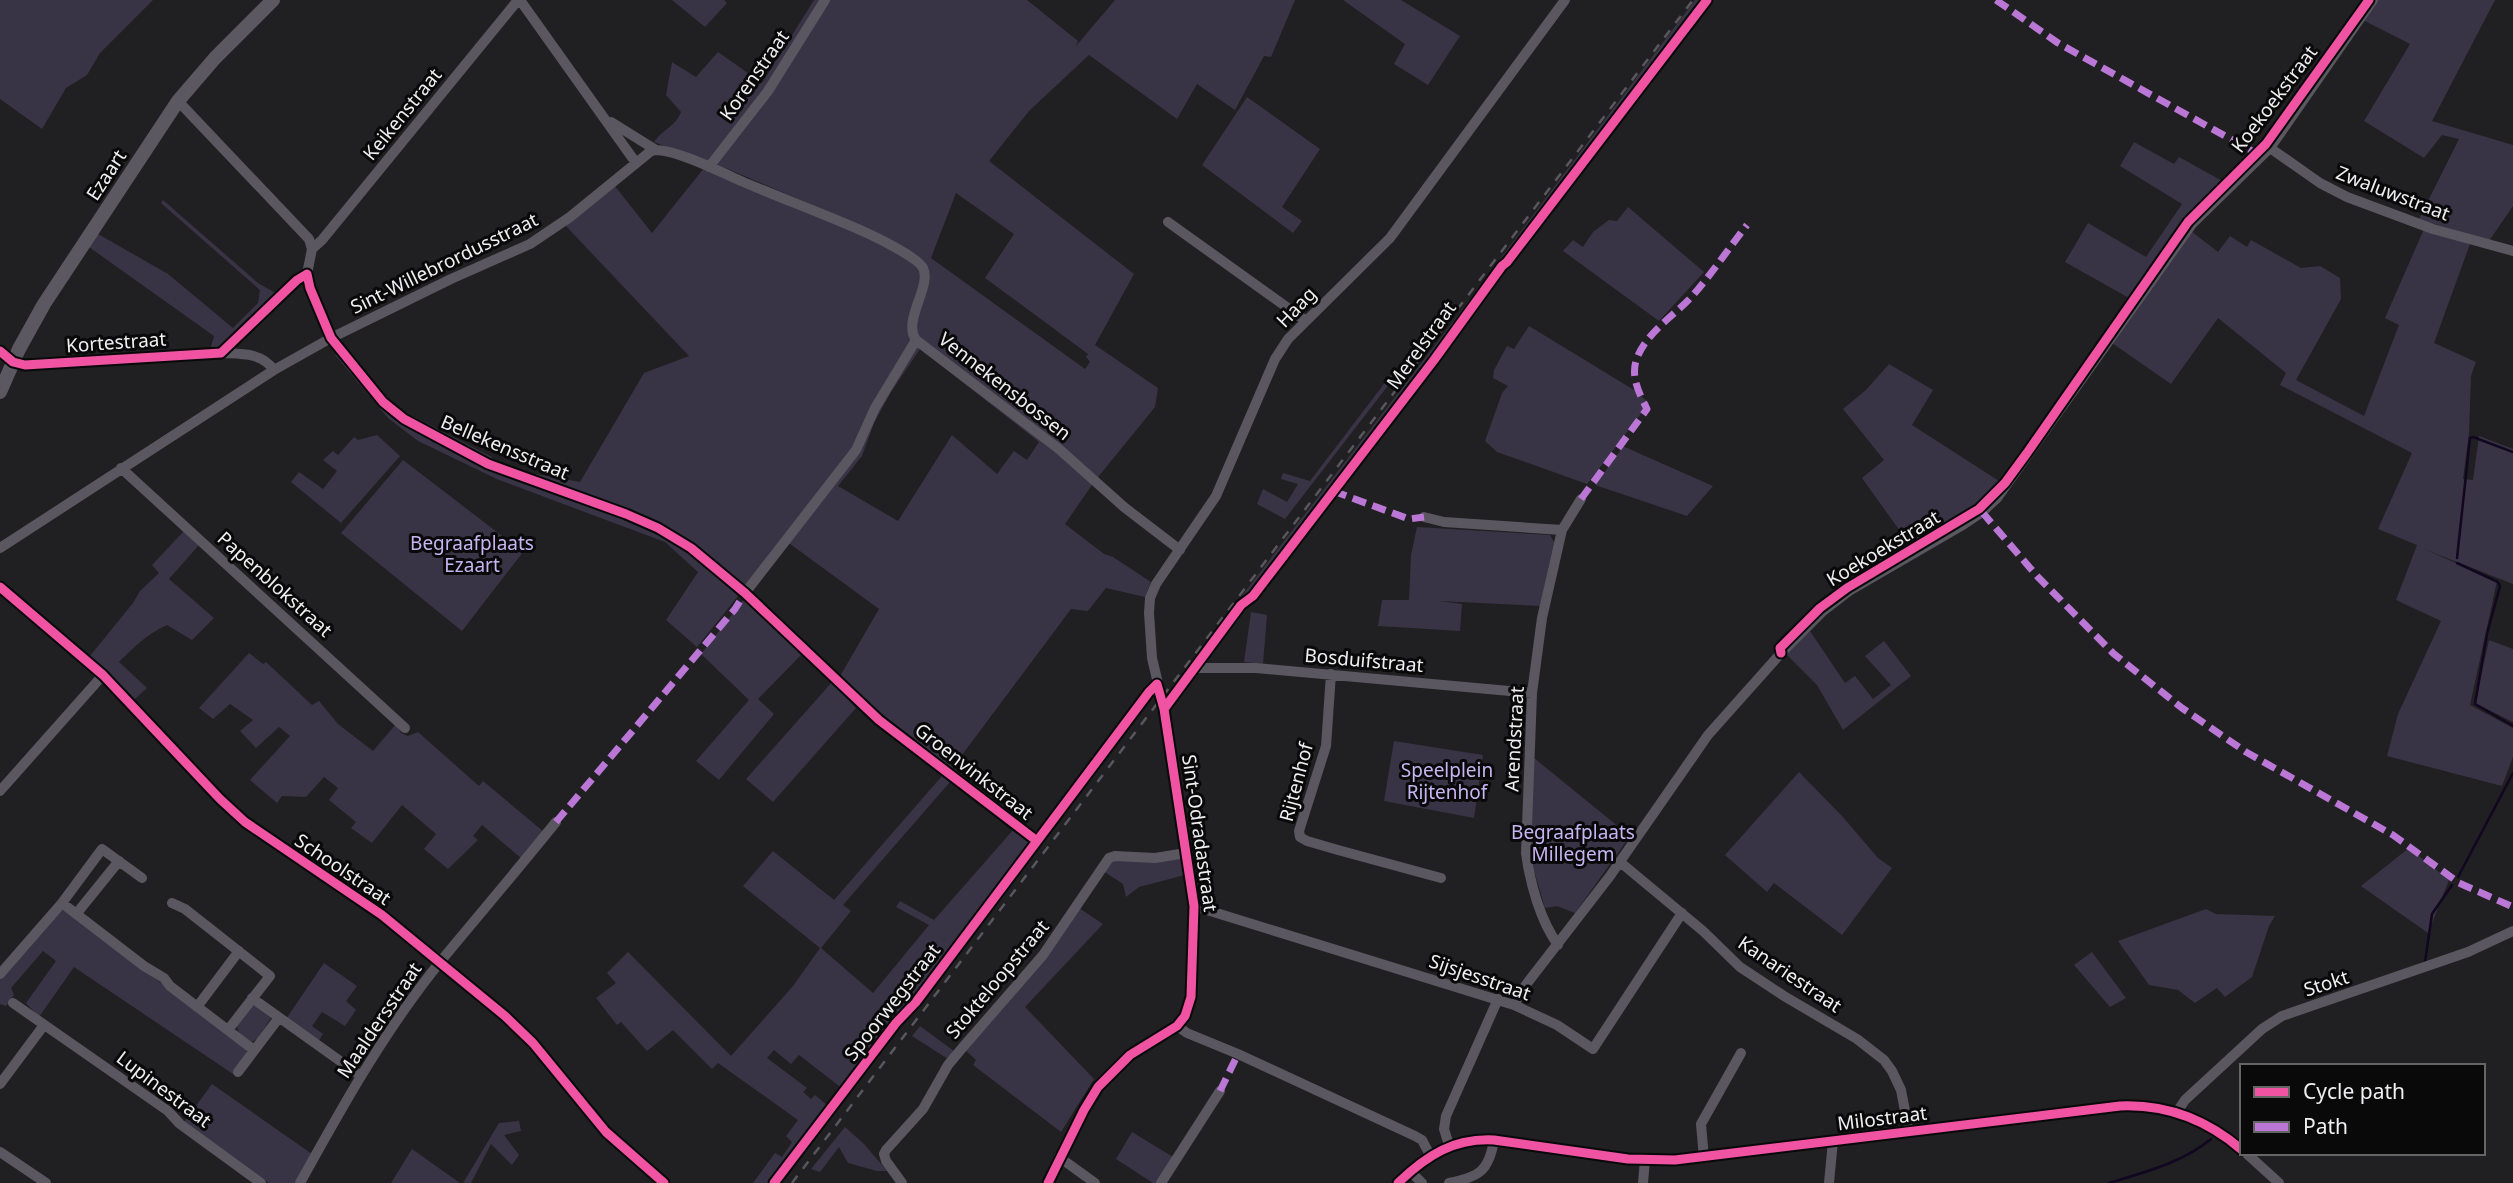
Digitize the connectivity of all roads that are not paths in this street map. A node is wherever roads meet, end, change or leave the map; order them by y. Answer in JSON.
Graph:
{"nodes":[{"id":1,"x":273,"y":0,"type":"edge"},
{"id":2,"x":519,"y":0,"type":"edge"},
{"id":3,"x":825,"y":0,"type":"edge"},
{"id":4,"x":1565,"y":0,"type":"edge"},
{"id":5,"x":1707,"y":0,"type":"edge"},
{"id":6,"x":2373,"y":0,"type":"edge"},
{"id":7,"x":178,"y":101,"type":"junction"},
{"id":8,"x":606,"y":120,"type":"junction"},
{"id":9,"x":2270,"y":148,"type":"junction"},
{"id":10,"x":656,"y":150,"type":"junction"},
{"id":11,"x":636,"y":163,"type":"junction"},
{"id":12,"x":709,"y":167,"type":"junction"},
{"id":13,"x":1168,"y":222,"type":"dead end"},
{"id":14,"x":312,"y":248,"type":"junction"},
{"id":15,"x":2513,"y":251,"type":"edge"},
{"id":16,"x":1306,"y":321,"type":"junction"},
{"id":17,"x":331,"y":338,"type":"junction"},
{"id":18,"x":916,"y":340,"type":"junction"},
{"id":19,"x":0,"y":351,"type":"edge"},
{"id":20,"x":13,"y":362,"type":"junction"},
{"id":21,"x":274,"y":370,"type":"junction"},
{"id":22,"x":0,"y":392,"type":"edge"},
{"id":23,"x":121,"y":468,"type":"junction"},
{"id":24,"x":1581,"y":499,"type":"dead end"},
{"id":25,"x":1424,"y":517,"type":"dead end"},
{"id":26,"x":1562,"y":530,"type":"junction"},
{"id":27,"x":0,"y":548,"type":"edge"},
{"id":28,"x":1180,"y":550,"type":"junction"},
{"id":29,"x":0,"y":587,"type":"edge"},
{"id":30,"x":745,"y":593,"type":"junction"},
{"id":31,"x":1193,"y":668,"type":"junction"},
{"id":32,"x":1331,"y":674,"type":"junction"},
{"id":33,"x":103,"y":675,"type":"junction"},
{"id":34,"x":1157,"y":684,"type":"junction"},
{"id":35,"x":1532,"y":693,"type":"junction"},
{"id":36,"x":1164,"y":709,"type":"junction"},
{"id":37,"x":405,"y":728,"type":"dead end"},
{"id":38,"x":0,"y":790,"type":"edge"},
{"id":39,"x":556,"y":822,"type":"dead end"},
{"id":40,"x":1037,"y":841,"type":"junction"},
{"id":41,"x":1186,"y":853,"type":"junction"},
{"id":42,"x":119,"y":861,"type":"junction"},
{"id":43,"x":1620,"y":862,"type":"junction"},
{"id":44,"x":142,"y":878,"type":"dead end"},
{"id":45,"x":1441,"y":878,"type":"dead end"},
{"id":46,"x":62,"y":902,"type":"junction"},
{"id":47,"x":172,"y":903,"type":"dead end"},
{"id":48,"x":1195,"y":906,"type":"junction"},
{"id":49,"x":77,"y":913,"type":"junction"},
{"id":50,"x":1682,"y":913,"type":"junction"},
{"id":51,"x":2513,"y":930,"type":"edge"},
{"id":52,"x":1558,"y":945,"type":"junction"},
{"id":53,"x":239,"y":951,"type":"junction"},
{"id":54,"x":440,"y":962,"type":"junction"},
{"id":55,"x":0,"y":974,"type":"edge"},
{"id":56,"x":252,"y":998,"type":"junction"},
{"id":57,"x":1498,"y":999,"type":"junction"},
{"id":58,"x":13,"y":1003,"type":"dead end"},
{"id":59,"x":1514,"y":1005,"type":"junction"},
{"id":60,"x":197,"y":1007,"type":"junction"},
{"id":61,"x":1185,"y":1016,"type":"junction"},
{"id":62,"x":278,"y":1019,"type":"junction"},
{"id":63,"x":44,"y":1025,"type":"junction"},
{"id":64,"x":1177,"y":1026,"type":"junction"},
{"id":65,"x":228,"y":1030,"type":"junction"},
{"id":66,"x":1199,"y":1038,"type":"junction"},
{"id":67,"x":254,"y":1050,"type":"junction"},
{"id":68,"x":1741,"y":1053,"type":"dead end"},
{"id":69,"x":238,"y":1072,"type":"dead end"},
{"id":70,"x":361,"y":1076,"type":"junction"},
{"id":71,"x":0,"y":1084,"type":"edge"},
{"id":72,"x":1220,"y":1091,"type":"dead end"},
{"id":73,"x":2177,"y":1112,"type":"junction"},
{"id":74,"x":1909,"y":1132,"type":"junction"},
{"id":75,"x":1494,"y":1140,"type":"junction"},
{"id":76,"x":1833,"y":1141,"type":"junction"},
{"id":77,"x":1449,"y":1145,"type":"junction"},
{"id":78,"x":2240,"y":1149,"type":"edge"},
{"id":79,"x":0,"y":1152,"type":"edge"},
{"id":80,"x":1430,"y":1155,"type":"junction"},
{"id":81,"x":2247,"y":1155,"type":"edge"},
{"id":82,"x":1059,"y":1157,"type":"junction"},
{"id":83,"x":1704,"y":1158,"type":"junction"},
{"id":84,"x":1645,"y":1160,"type":"junction"},
{"id":85,"x":1410,"y":1171,"type":"junction"},
{"id":86,"x":1473,"y":1180,"type":"edge"},
{"id":87,"x":46,"y":1183,"type":"edge"},
{"id":88,"x":261,"y":1183,"type":"edge"},
{"id":89,"x":300,"y":1183,"type":"edge"},
{"id":90,"x":664,"y":1183,"type":"edge"},
{"id":91,"x":774,"y":1183,"type":"edge"},
{"id":92,"x":902,"y":1183,"type":"edge"},
{"id":93,"x":1048,"y":1183,"type":"edge"},
{"id":94,"x":1095,"y":1183,"type":"edge"},
{"id":95,"x":1161,"y":1183,"type":"edge"},
{"id":96,"x":1398,"y":1183,"type":"edge"},
{"id":97,"x":1422,"y":1183,"type":"edge"},
{"id":98,"x":1449,"y":1183,"type":"edge"},
{"id":99,"x":1643,"y":1183,"type":"edge"},
{"id":100,"x":1829,"y":1183,"type":"edge"},
{"id":101,"x":2279,"y":1183,"type":"edge"}],
"edges":[{"from":1,"to":7,"type":"main road","name":"Ezaart"},
{"from":2,"to":8,"type":"street"},
{"from":2,"to":14,"type":"street","name":"Keikenstraat"},
{"from":3,"to":12,"type":"street","name":"Korenstraat"},
{"from":4,"to":16,"type":"street","name":"Haag"},
{"from":5,"to":31,"type":"street","name":"Merelstraat"},
{"from":6,"to":9,"type":"street","name":"Koekoekstraat"},
{"from":7,"to":14,"type":"street"},
{"from":7,"to":20,"type":"main road","name":"Ezaart"},
{"from":8,"to":10,"type":"street"},
{"from":8,"to":11,"type":"street"},
{"from":9,"to":15,"type":"street","name":"Zwaluwstraat"},
{"from":9,"to":43,"type":"street","name":"Koekoekstraat"},
{"from":10,"to":11,"type":"street","name":"Sint-Willebrordusstraat"},
{"from":10,"to":12,"type":"street"},
{"from":11,"to":17,"type":"street","name":"Sint-Willebrordusstraat"},
{"from":12,"to":18,"type":"street"},
{"from":13,"to":16,"type":"street"},
{"from":14,"to":17,"type":"street","name":"Bellekensstraat"},
{"from":16,"to":28,"type":"street","name":"Haag"},
{"from":17,"to":21,"type":"street","name":"Sint-Willebrordusstraat"},
{"from":17,"to":30,"type":"street","name":"Bellekensstraat"},
{"from":18,"to":28,"type":"street","name":"Vennekensbossen"},
{"from":18,"to":30,"type":"street","name":"Vennekensbossen"},
{"from":19,"to":20,"type":"street"},
{"from":20,"to":21,"type":"street","name":"Kortestraat"},
{"from":20,"to":22,"type":"main road","name":"Ezaart"},
{"from":21,"to":23,"type":"street","name":"Sint-Willebrordusstraat"},
{"from":23,"to":27,"type":"street","name":"Sint-Willebrordusstraat"},
{"from":23,"to":37,"type":"street","name":"Papenblokstraat"},
{"from":24,"to":26,"type":"street","name":"Arendstraat"},
{"from":25,"to":26,"type":"street"},
{"from":26,"to":35,"type":"street","name":"Arendstraat"},
{"from":28,"to":34,"type":"street","name":"Haag"},
{"from":29,"to":33,"type":"street","name":"Schoolstraat"},
{"from":30,"to":40,"type":"street","name":"Groenvinkstraat"},
{"from":31,"to":32,"type":"street","name":"Bosduifstraat"},
{"from":31,"to":36,"type":"street","name":"Merelstraat"},
{"from":32,"to":35,"type":"street","name":"Bosduifstraat"},
{"from":32,"to":45,"type":"street","name":"Rijtenhof"},
{"from":33,"to":38,"type":"street"},
{"from":33,"to":54,"type":"street","name":"Schoolstraat"},
{"from":34,"to":36,"type":"street","name":"Sint-Odradastraat"},
{"from":34,"to":40,"type":"street","name":"Groenvinkstraat"},
{"from":35,"to":52,"type":"street","name":"Arendstraat"},
{"from":36,"to":41,"type":"street","name":"Sint-Odradastraat"},
{"from":39,"to":54,"type":"street","name":"Maaldersstraat"},
{"from":40,"to":91,"type":"street","name":"Spoorwegstraat"},
{"from":41,"to":48,"type":"street","name":"Sint-Odradastraat"},
{"from":41,"to":92,"type":"street","name":"Stokteloopstraat"},
{"from":42,"to":44,"type":"street"},
{"from":42,"to":46,"type":"street"},
{"from":42,"to":49,"type":"street"},
{"from":43,"to":50,"type":"street","name":"Kanariestraat"},
{"from":43,"to":52,"type":"street","name":"Koekoekstraat"},
{"from":46,"to":49,"type":"street"},
{"from":46,"to":55,"type":"street"},
{"from":47,"to":53,"type":"street"},
{"from":48,"to":57,"type":"street","name":"Sijsjesstraat"},
{"from":48,"to":61,"type":"street","name":"Sint-Odradastraat"},
{"from":49,"to":60,"type":"street"},
{"from":50,"to":59,"type":"street","name":"Sijsjesstraat"},
{"from":50,"to":74,"type":"street","name":"Kanariestraat"},
{"from":51,"to":73,"type":"street","name":"Stokt"},
{"from":52,"to":59,"type":"street","name":"Koekoekstraat"},
{"from":53,"to":56,"type":"street"},
{"from":53,"to":60,"type":"street"},
{"from":54,"to":70,"type":"street","name":"Maaldersstraat"},
{"from":54,"to":90,"type":"street","name":"Schoolstraat"},
{"from":56,"to":62,"type":"street"},
{"from":56,"to":65,"type":"street"},
{"from":57,"to":59,"type":"street","name":"Sijsjesstraat"},
{"from":57,"to":77,"type":"street"},
{"from":58,"to":63,"type":"street","name":"Lupinestraat"},
{"from":60,"to":65,"type":"street"},
{"from":61,"to":64,"type":"street","name":"Sint-Odradastraat"},
{"from":61,"to":66,"type":"street"},
{"from":62,"to":67,"type":"street"},
{"from":62,"to":70,"type":"street"},
{"from":63,"to":71,"type":"street"},
{"from":63,"to":88,"type":"street","name":"Lupinestraat"},
{"from":64,"to":66,"type":"street"},
{"from":64,"to":82,"type":"street"},
{"from":65,"to":67,"type":"street"},
{"from":66,"to":80,"type":"street"},
{"from":67,"to":69,"type":"street"},
{"from":68,"to":83,"type":"street"},
{"from":70,"to":89,"type":"street","name":"Maaldersstraat"},
{"from":72,"to":95,"type":"street"},
{"from":73,"to":74,"type":"street","name":"Milostraat"},
{"from":73,"to":78,"type":"street","name":"Milostraat"},
{"from":74,"to":76,"type":"street","name":"Milostraat"},
{"from":75,"to":77,"type":"street","name":"Milostraat"},
{"from":75,"to":84,"type":"street","name":"Milostraat"},
{"from":75,"to":86,"type":"street"},
{"from":76,"to":83,"type":"street","name":"Milostraat"},
{"from":76,"to":100,"type":"street"},
{"from":77,"to":80,"type":"street","name":"Milostraat"},
{"from":79,"to":87,"type":"street"},
{"from":80,"to":85,"type":"street","name":"Milostraat"},
{"from":81,"to":101,"type":"street","name":"Milostraat"},
{"from":82,"to":93,"type":"street"},
{"from":82,"to":94,"type":"street"},
{"from":83,"to":84,"type":"street","name":"Milostraat"},
{"from":84,"to":99,"type":"street"},
{"from":85,"to":96,"type":"street","name":"Milostraat"},
{"from":85,"to":97,"type":"street"},
{"from":86,"to":98,"type":"street"}]}
